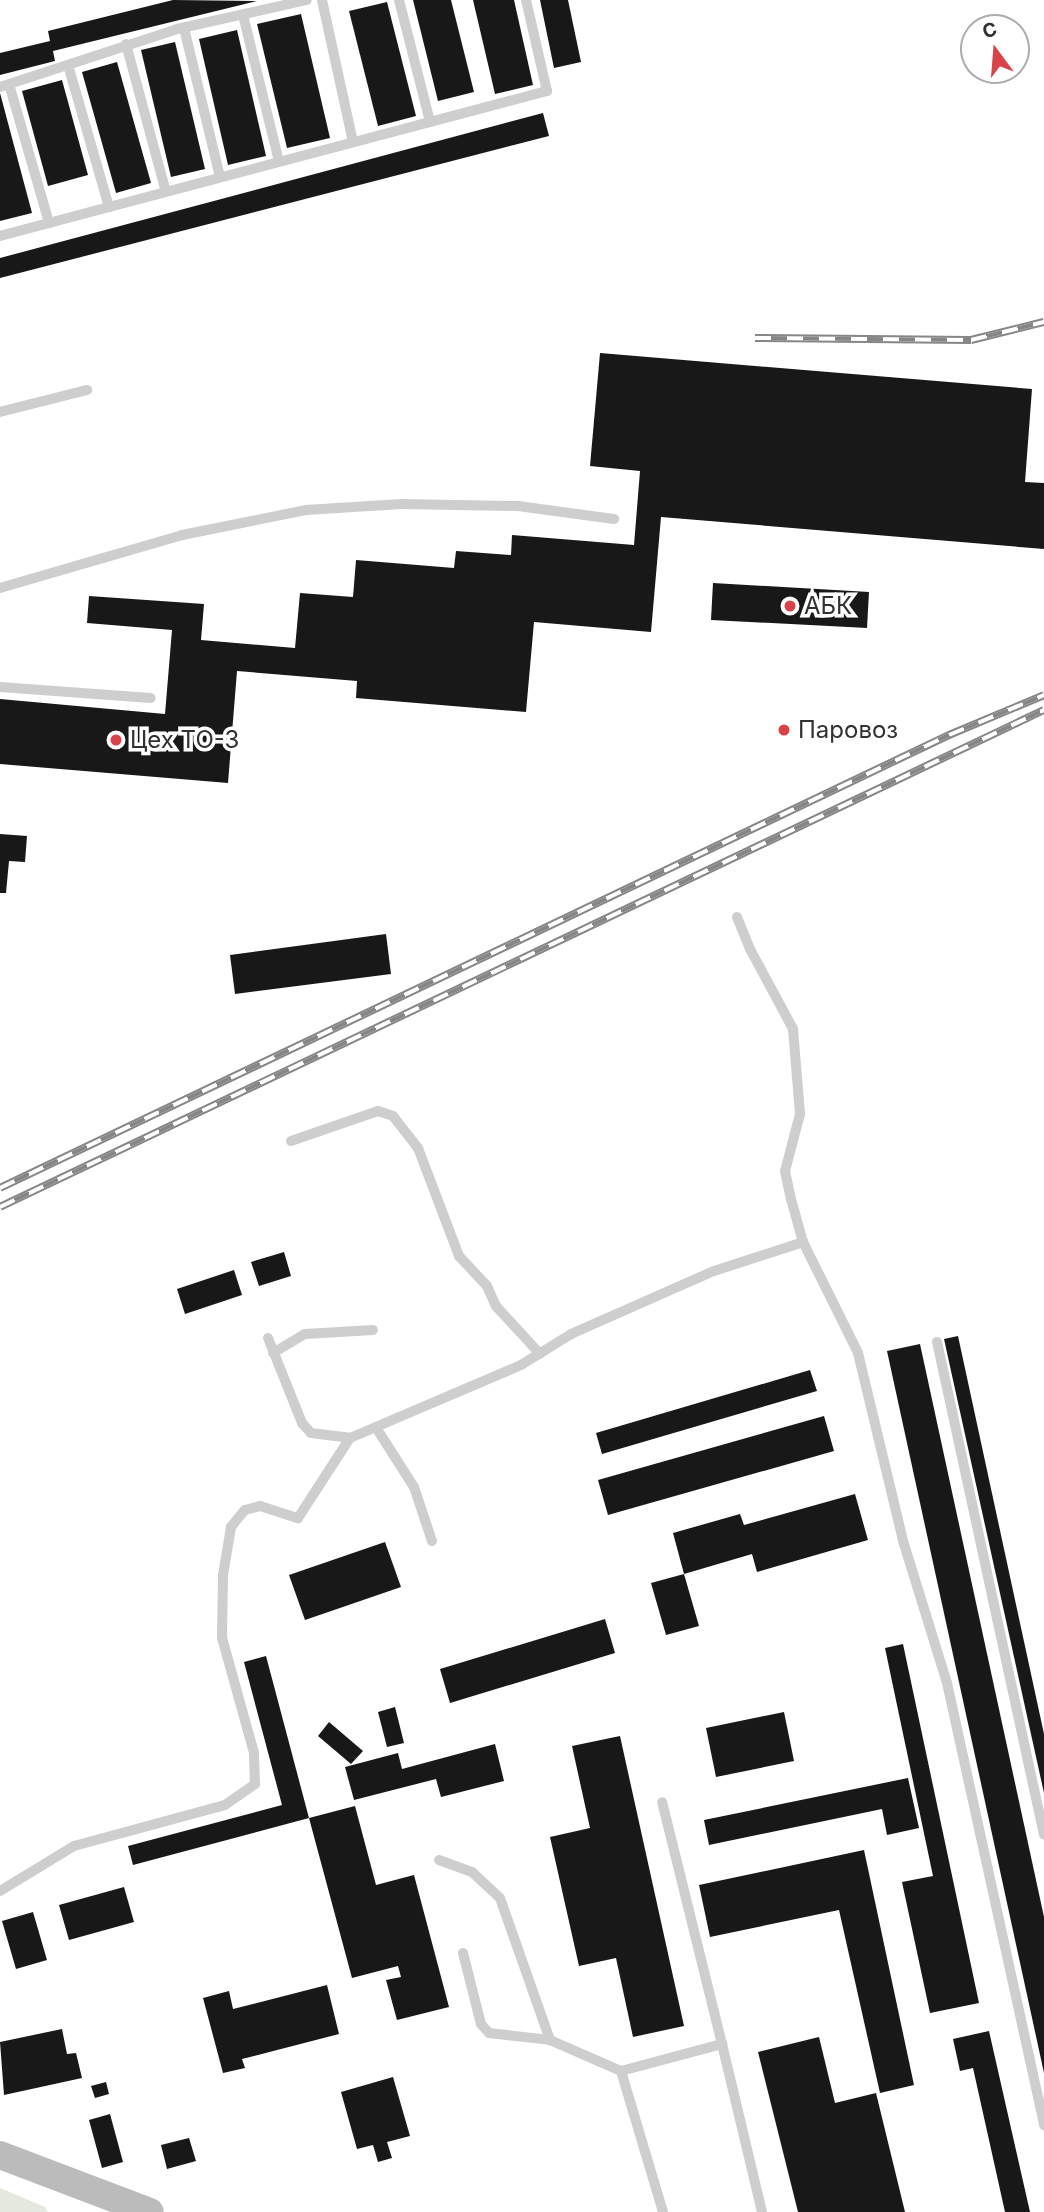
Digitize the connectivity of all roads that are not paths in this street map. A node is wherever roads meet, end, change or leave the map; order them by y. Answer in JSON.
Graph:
{"nodes":[{"id":1,"x":307,"y":0,"type":"edge"},
{"id":2,"x":322,"y":0,"type":"edge"},
{"id":3,"x":399,"y":0,"type":"edge"},
{"id":4,"x":526,"y":0,"type":"edge"},
{"id":5,"x":243,"y":15,"type":"junction"},
{"id":6,"x":184,"y":28,"type":"junction"},
{"id":7,"x":126,"y":44,"type":"junction"},
{"id":8,"x":68,"y":65,"type":"junction"},
{"id":9,"x":5,"y":85,"type":"edge"},
{"id":10,"x":430,"y":122,"type":"junction"},
{"id":11,"x":353,"y":142,"type":"junction"},
{"id":12,"x":279,"y":162,"type":"junction"},
{"id":13,"x":220,"y":177,"type":"junction"},
{"id":14,"x":166,"y":192,"type":"junction"},
{"id":15,"x":108,"y":207,"type":"junction"},
{"id":16,"x":49,"y":223,"type":"junction"},
{"id":17,"x":0,"y":236,"type":"edge"},
{"id":18,"x":87,"y":390,"type":"dead end"},
{"id":19,"x":0,"y":412,"type":"edge"},
{"id":20,"x":614,"y":519,"type":"dead end"},
{"id":21,"x":0,"y":588,"type":"edge"},
{"id":22,"x":0,"y":687,"type":"edge"},
{"id":23,"x":151,"y":698,"type":"dead end"},
{"id":24,"x":737,"y":917,"type":"dead end"},
{"id":25,"x":291,"y":1142,"type":"dead end"},
{"id":26,"x":803,"y":1242,"type":"junction"},
{"id":27,"x":373,"y":1330,"type":"dead end"},
{"id":28,"x":268,"y":1338,"type":"dead end"},
{"id":29,"x":937,"y":1342,"type":"dead end"},
{"id":30,"x":273,"y":1353,"type":"junction"},
{"id":31,"x":540,"y":1353,"type":"junction"},
{"id":32,"x":377,"y":1429,"type":"junction"},
{"id":33,"x":350,"y":1438,"type":"junction"},
{"id":34,"x":432,"y":1542,"type":"dead end"},
{"id":35,"x":662,"y":1802,"type":"dead end"},
{"id":36,"x":1044,"y":1835,"type":"edge"},
{"id":37,"x":439,"y":1860,"type":"dead end"},
{"id":38,"x":0,"y":1891,"type":"edge"},
{"id":39,"x":463,"y":1953,"type":"dead end"},
{"id":40,"x":550,"y":2040,"type":"junction"},
{"id":41,"x":722,"y":2044,"type":"junction"},
{"id":42,"x":621,"y":2071,"type":"junction"},
{"id":43,"x":1044,"y":2126,"type":"edge"},
{"id":44,"x":0,"y":2155,"type":"edge"},
{"id":45,"x":150,"y":2212,"type":"edge"},
{"id":46,"x":663,"y":2212,"type":"edge"},
{"id":47,"x":762,"y":2212,"type":"edge"}],
"edges":[{"from":1,"to":5,"type":"lane"},
{"from":2,"to":11,"type":"lane"},
{"from":3,"to":10,"type":"lane"},
{"from":4,"to":10,"type":"lane"},
{"from":5,"to":6,"type":"lane"},
{"from":5,"to":12,"type":"lane"},
{"from":6,"to":7,"type":"lane"},
{"from":6,"to":13,"type":"lane"},
{"from":7,"to":8,"type":"lane"},
{"from":7,"to":14,"type":"lane"},
{"from":8,"to":9,"type":"lane"},
{"from":8,"to":15,"type":"lane"},
{"from":9,"to":16,"type":"lane"},
{"from":10,"to":11,"type":"lane"},
{"from":11,"to":12,"type":"lane"},
{"from":12,"to":13,"type":"lane"},
{"from":13,"to":14,"type":"lane"},
{"from":14,"to":15,"type":"lane"},
{"from":15,"to":16,"type":"lane"},
{"from":16,"to":17,"type":"lane"},
{"from":18,"to":19,"type":"lane"},
{"from":20,"to":21,"type":"lane"},
{"from":22,"to":23,"type":"lane"},
{"from":24,"to":26,"type":"lane"},
{"from":25,"to":31,"type":"lane"},
{"from":26,"to":31,"type":"lane"},
{"from":26,"to":43,"type":"lane"},
{"from":27,"to":30,"type":"lane"},
{"from":28,"to":30,"type":"lane"},
{"from":29,"to":36,"type":"lane"},
{"from":30,"to":33,"type":"lane"},
{"from":31,"to":32,"type":"lane"},
{"from":32,"to":33,"type":"lane"},
{"from":32,"to":34,"type":"lane"},
{"from":33,"to":38,"type":"lane"},
{"from":35,"to":41,"type":"lane"},
{"from":37,"to":40,"type":"lane"},
{"from":39,"to":40,"type":"lane"},
{"from":40,"to":42,"type":"lane"},
{"from":41,"to":42,"type":"lane"},
{"from":41,"to":47,"type":"lane"},
{"from":42,"to":46,"type":"lane"},
{"from":44,"to":45,"type":"main road"}]}
